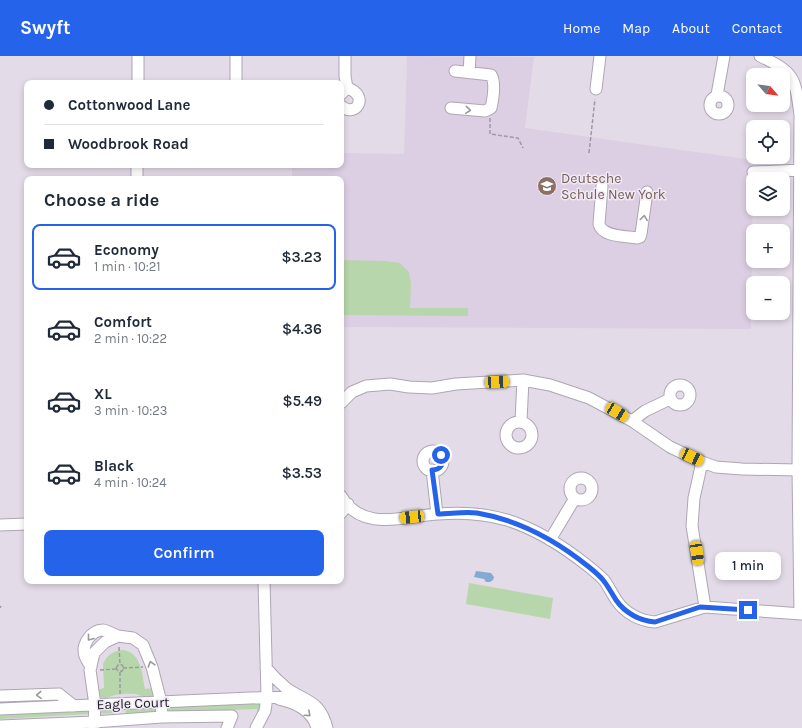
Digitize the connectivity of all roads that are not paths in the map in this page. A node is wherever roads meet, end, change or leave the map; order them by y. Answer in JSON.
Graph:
{"nodes":[{"id":1,"x":138,"y":56,"type":"edge"},
{"id":2,"x":236,"y":56,"type":"edge"},
{"id":3,"x":345,"y":56,"type":"edge"},
{"id":4,"x":470,"y":56,"type":"edge"},
{"id":5,"x":600,"y":56,"type":"edge"},
{"id":6,"x":724,"y":56,"type":"edge"},
{"id":7,"x":760,"y":56,"type":"edge"},
{"id":8,"x":454,"y":71,"type":"dead end"},
{"id":9,"x":469,"y":72,"type":"junction"},
{"id":10,"x":138,"y":80,"type":"edge"},
{"id":11,"x":236,"y":80,"type":"edge"},
{"id":12,"x":799,"y":88,"type":"edge"},
{"id":13,"x":596,"y":89,"type":"road end"},
{"id":14,"x":344,"y":91,"type":"edge"},
{"id":15,"x":717,"y":95,"type":"dead end"},
{"id":16,"x":344,"y":108,"type":"edge"},
{"id":17,"x":451,"y":108,"type":"dead end"},
{"id":18,"x":800,"y":170,"type":"edge"},
{"id":19,"x":753,"y":172,"type":"dead end"},
{"id":20,"x":602,"y":186,"type":"dead end"},
{"id":21,"x":647,"y":192,"type":"dead end"},
{"id":22,"x":523,"y":380,"type":"junction"},
{"id":23,"x":800,"y":381,"type":"edge"},
{"id":24,"x":344,"y":398,"type":"edge"},
{"id":25,"x":670,"y":399,"type":"dead end"},
{"id":26,"x":632,"y":421,"type":"junction"},
{"id":27,"x":521,"y":422,"type":"dead end"},
{"id":28,"x":702,"y":462,"type":"junction"},
{"id":29,"x":432,"y":470,"type":"dead end"},
{"id":30,"x":798,"y":470,"type":"junction"},
{"id":31,"x":575,"y":498,"type":"dead end"},
{"id":32,"x":344,"y":505,"type":"edge"},
{"id":33,"x":438,"y":514,"type":"junction"},
{"id":34,"x":24,"y":524,"type":"edge"},
{"id":35,"x":0,"y":525,"type":"edge"},
{"id":36,"x":550,"y":540,"type":"junction"},
{"id":37,"x":264,"y":584,"type":"edge"},
{"id":38,"x":705,"y":607,"type":"junction"},
{"id":39,"x":801,"y":614,"type":"edge"},
{"id":40,"x":266,"y":668,"type":"junction"},
{"id":41,"x":0,"y":696,"type":"edge"},
{"id":42,"x":267,"y":696,"type":"junction"},
{"id":43,"x":298,"y":696,"type":"junction"},
{"id":44,"x":161,"y":702,"type":"junction"},
{"id":45,"x":95,"y":705,"type":"junction"},
{"id":46,"x":74,"y":706,"type":"junction"},
{"id":47,"x":0,"y":709,"type":"edge"},
{"id":48,"x":162,"y":718,"type":"junction"},
{"id":49,"x":94,"y":725,"type":"edge"},
{"id":50,"x":0,"y":726,"type":"edge"},
{"id":51,"x":227,"y":728,"type":"edge"},
{"id":52,"x":256,"y":728,"type":"edge"},
{"id":53,"x":317,"y":728,"type":"edge"},
{"id":54,"x":327,"y":728,"type":"edge"}],
"edges":[{"from":1,"to":10,"type":"street"},
{"from":2,"to":11,"type":"street"},
{"from":3,"to":14,"type":"street"},
{"from":4,"to":9,"type":"street"},
{"from":5,"to":13,"type":"street"},
{"from":6,"to":15,"type":"street"},
{"from":7,"to":12,"type":"street"},
{"from":8,"to":9,"type":"street"},
{"from":17,"to":9,"type":"street","one_way":true},
{"from":12,"to":18,"type":"street"},
{"from":14,"to":16,"type":"street"},
{"from":18,"to":19,"type":"street"},
{"from":18,"to":23,"type":"street"},
{"from":20,"to":21,"type":"street","one_way":true},
{"from":22,"to":24,"type":"street"},
{"from":22,"to":26,"type":"street"},
{"from":22,"to":27,"type":"street"},
{"from":23,"to":30,"type":"street"},
{"from":25,"to":26,"type":"street"},
{"from":26,"to":28,"type":"street"},
{"from":28,"to":30,"type":"street"},
{"from":28,"to":38,"type":"street"},
{"from":29,"to":33,"type":"street"},
{"from":30,"to":39,"type":"street"},
{"from":31,"to":36,"type":"street"},
{"from":32,"to":33,"type":"street"},
{"from":33,"to":36,"type":"street"},
{"from":34,"to":35,"type":"street"},
{"from":36,"to":38,"type":"street"},
{"from":37,"to":40,"type":"street"},
{"from":38,"to":39,"type":"street"},
{"from":40,"to":42,"type":"street"},
{"from":40,"to":43,"type":"street","name":"Eagle Court"},
{"from":46,"to":41,"type":"street","one_way":true},
{"from":42,"to":43,"type":"street","name":"Eagle Court"},
{"from":42,"to":44,"type":"street","name":"Eagle Court"},
{"from":42,"to":52,"type":"street"},
{"from":42,"to":53,"type":"street","name":"Eagle Court","one_way":true},
{"from":43,"to":54,"type":"street","name":"Eagle Court"},
{"from":44,"to":45,"type":"street","name":"Eagle Court"},
{"from":44,"to":45,"type":"street","one_way":true},
{"from":44,"to":48,"type":"street"},
{"from":45,"to":46,"type":"street","name":"Eagle Court"},
{"from":45,"to":49,"type":"street"},
{"from":46,"to":47,"type":"street","name":"Eagle Court"},
{"from":48,"to":49,"type":"street"},
{"from":48,"to":51,"type":"street"},
{"from":49,"to":50,"type":"street"}]}
